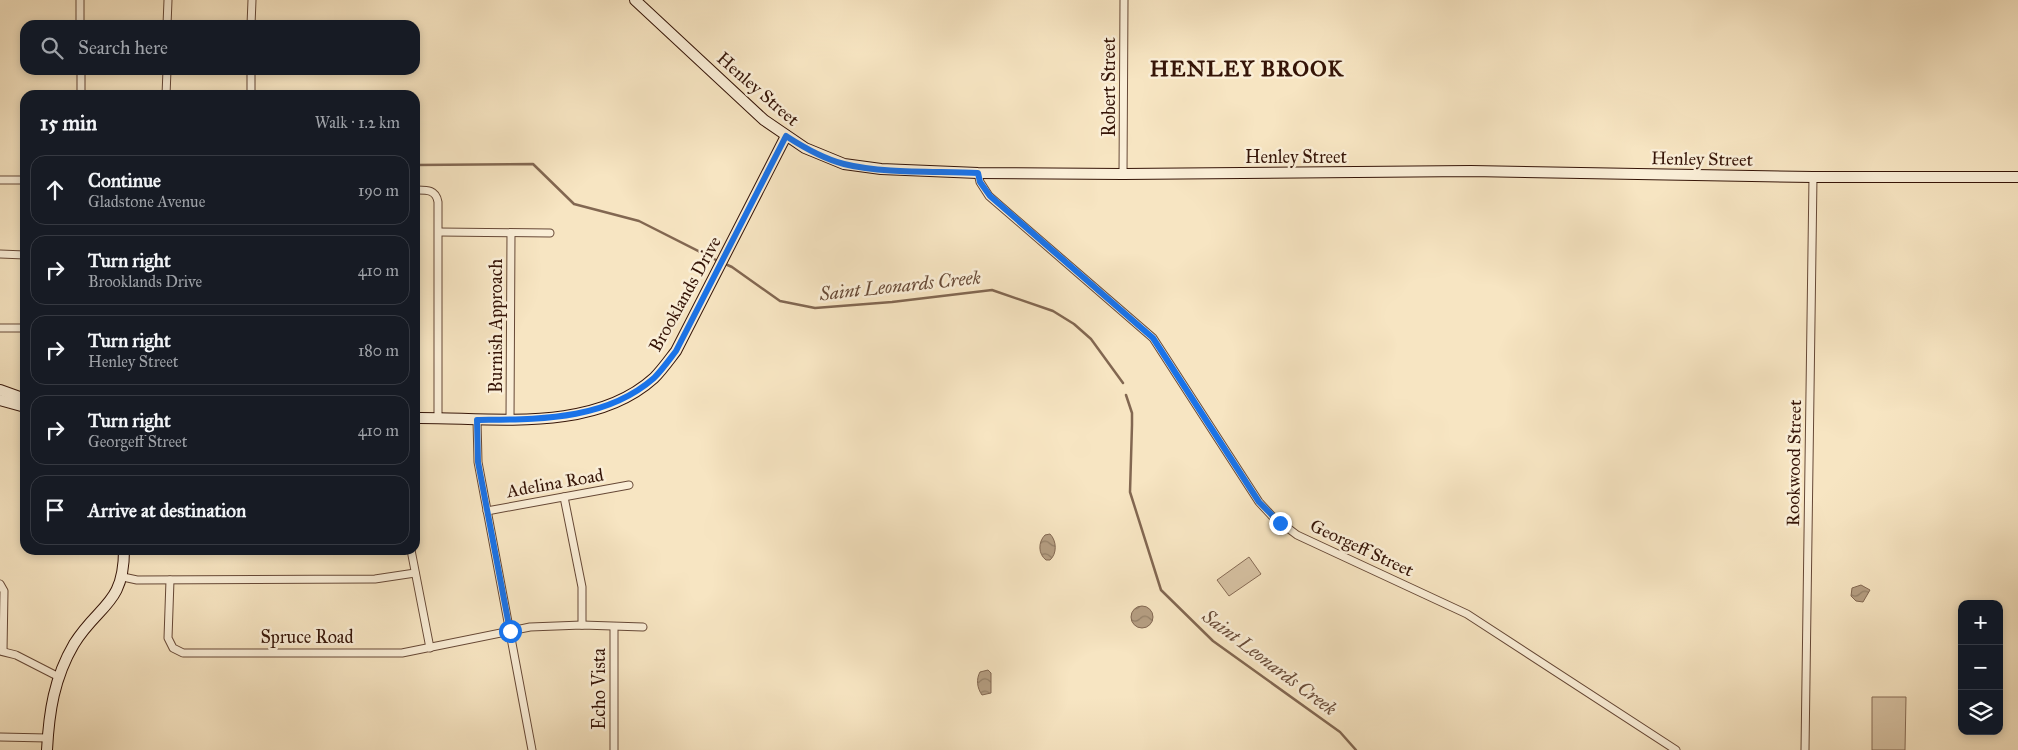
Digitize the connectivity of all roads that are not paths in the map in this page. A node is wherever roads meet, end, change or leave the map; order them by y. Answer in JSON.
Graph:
{"nodes":[{"id":1,"x":80,"y":0,"type":"edge"},
{"id":2,"x":168,"y":0,"type":"edge"},
{"id":3,"x":252,"y":0,"type":"edge"},
{"id":4,"x":634,"y":0,"type":"edge"},
{"id":5,"x":1124,"y":0,"type":"edge"},
{"id":6,"x":80,"y":20,"type":"edge"},
{"id":7,"x":167,"y":20,"type":"edge"},
{"id":8,"x":252,"y":20,"type":"edge"},
{"id":9,"x":81,"y":75,"type":"edge"},
{"id":10,"x":167,"y":75,"type":"edge"},
{"id":11,"x":251,"y":75,"type":"edge"},
{"id":12,"x":81,"y":90,"type":"edge"},
{"id":13,"x":166,"y":90,"type":"edge"},
{"id":14,"x":251,"y":90,"type":"edge"},
{"id":15,"x":786,"y":136,"type":"junction"},
{"id":16,"x":978,"y":173,"type":"junction"},
{"id":17,"x":1123,"y":174,"type":"junction"},
{"id":18,"x":1813,"y":177,"type":"junction"},
{"id":19,"x":2018,"y":177,"type":"edge"},
{"id":20,"x":0,"y":180,"type":"edge"},
{"id":21,"x":20,"y":180,"type":"edge"},
{"id":22,"x":420,"y":190,"type":"edge"},
{"id":23,"x":439,"y":232,"type":"junction"},
{"id":24,"x":511,"y":233,"type":"junction"},
{"id":25,"x":550,"y":233,"type":"dead end"},
{"id":26,"x":0,"y":254,"type":"edge"},
{"id":27,"x":20,"y":254,"type":"edge"},
{"id":28,"x":0,"y":328,"type":"edge"},
{"id":29,"x":20,"y":328,"type":"edge"},
{"id":30,"x":0,"y":390,"type":"edge"},
{"id":31,"x":20,"y":397,"type":"edge"},
{"id":32,"x":0,"y":400,"type":"edge"},
{"id":33,"x":20,"y":406,"type":"edge"},
{"id":34,"x":420,"y":418,"type":"edge"},
{"id":35,"x":438,"y":418,"type":"junction"},
{"id":36,"x":510,"y":419,"type":"junction"},
{"id":37,"x":477,"y":420,"type":"junction"},
{"id":38,"x":629,"y":484,"type":"dead end"},
{"id":39,"x":564,"y":497,"type":"junction"},
{"id":40,"x":487,"y":511,"type":"junction"},
{"id":41,"x":124,"y":555,"type":"edge"},
{"id":42,"x":412,"y":555,"type":"edge"},
{"id":43,"x":415,"y":572,"type":"junction"},
{"id":44,"x":123,"y":577,"type":"junction"},
{"id":45,"x":170,"y":580,"type":"junction"},
{"id":46,"x":0,"y":584,"type":"edge"},
{"id":47,"x":582,"y":625,"type":"junction"},
{"id":48,"x":614,"y":627,"type":"junction"},
{"id":49,"x":643,"y":627,"type":"dead end"},
{"id":50,"x":510,"y":631,"type":"junction"},
{"id":51,"x":430,"y":648,"type":"junction"},
{"id":52,"x":2,"y":651,"type":"edge"},
{"id":53,"x":59,"y":677,"type":"junction"},
{"id":54,"x":0,"y":737,"type":"edge"},
{"id":55,"x":48,"y":745,"type":"edge"},
{"id":56,"x":532,"y":750,"type":"edge"},
{"id":57,"x":614,"y":750,"type":"edge"},
{"id":58,"x":1676,"y":750,"type":"edge"},
{"id":59,"x":1805,"y":750,"type":"edge"}],
"edges":[{"from":1,"to":6,"type":"street"},
{"from":2,"to":7,"type":"street"},
{"from":3,"to":8,"type":"street"},
{"from":4,"to":15,"type":"street","name":"Henley Street"},
{"from":5,"to":17,"type":"street","name":"Robert Street"},
{"from":9,"to":12,"type":"street"},
{"from":10,"to":13,"type":"street"},
{"from":11,"to":14,"type":"street"},
{"from":15,"to":16,"type":"street","name":"Henley Street"},
{"from":15,"to":36,"type":"street","name":"Brooklands Drive"},
{"from":16,"to":17,"type":"street","name":"Henley Street"},
{"from":16,"to":58,"type":"street","name":"Georgeff Street"},
{"from":17,"to":18,"type":"street","name":"Henley Street"},
{"from":18,"to":19,"type":"street","name":"Henley Street"},
{"from":18,"to":59,"type":"street","name":"Rookwood Street"},
{"from":20,"to":21,"type":"street"},
{"from":22,"to":23,"type":"street"},
{"from":23,"to":24,"type":"street"},
{"from":23,"to":35,"type":"street"},
{"from":24,"to":25,"type":"street"},
{"from":24,"to":36,"type":"street","name":"Burnish Approach"},
{"from":26,"to":27,"type":"street"},
{"from":28,"to":29,"type":"street"},
{"from":30,"to":31,"type":"street"},
{"from":32,"to":33,"type":"street"},
{"from":34,"to":35,"type":"street","name":"Brooklands Drive"},
{"from":35,"to":37,"type":"street","name":"Brooklands Drive"},
{"from":36,"to":37,"type":"street","name":"Brooklands Drive"},
{"from":37,"to":40,"type":"street"},
{"from":38,"to":39,"type":"street","name":"Adelina Road"},
{"from":39,"to":40,"type":"street","name":"Adelina Road"},
{"from":39,"to":47,"type":"street"},
{"from":40,"to":50,"type":"street"},
{"from":41,"to":44,"type":"street"},
{"from":42,"to":43,"type":"street"},
{"from":43,"to":45,"type":"street"},
{"from":43,"to":51,"type":"street"},
{"from":44,"to":45,"type":"street"},
{"from":44,"to":53,"type":"street"},
{"from":45,"to":51,"type":"street","name":"Spruce Road"},
{"from":46,"to":52,"type":"street"},
{"from":47,"to":48,"type":"street","name":"Spruce Road"},
{"from":47,"to":50,"type":"street","name":"Spruce Road"},
{"from":48,"to":49,"type":"street","name":"Spruce Road"},
{"from":48,"to":57,"type":"street","name":"Echo Vista"},
{"from":50,"to":51,"type":"street","name":"Spruce Road"},
{"from":50,"to":56,"type":"street"},
{"from":52,"to":53,"type":"street"},
{"from":53,"to":55,"type":"street"},
{"from":54,"to":55,"type":"street"}]}
